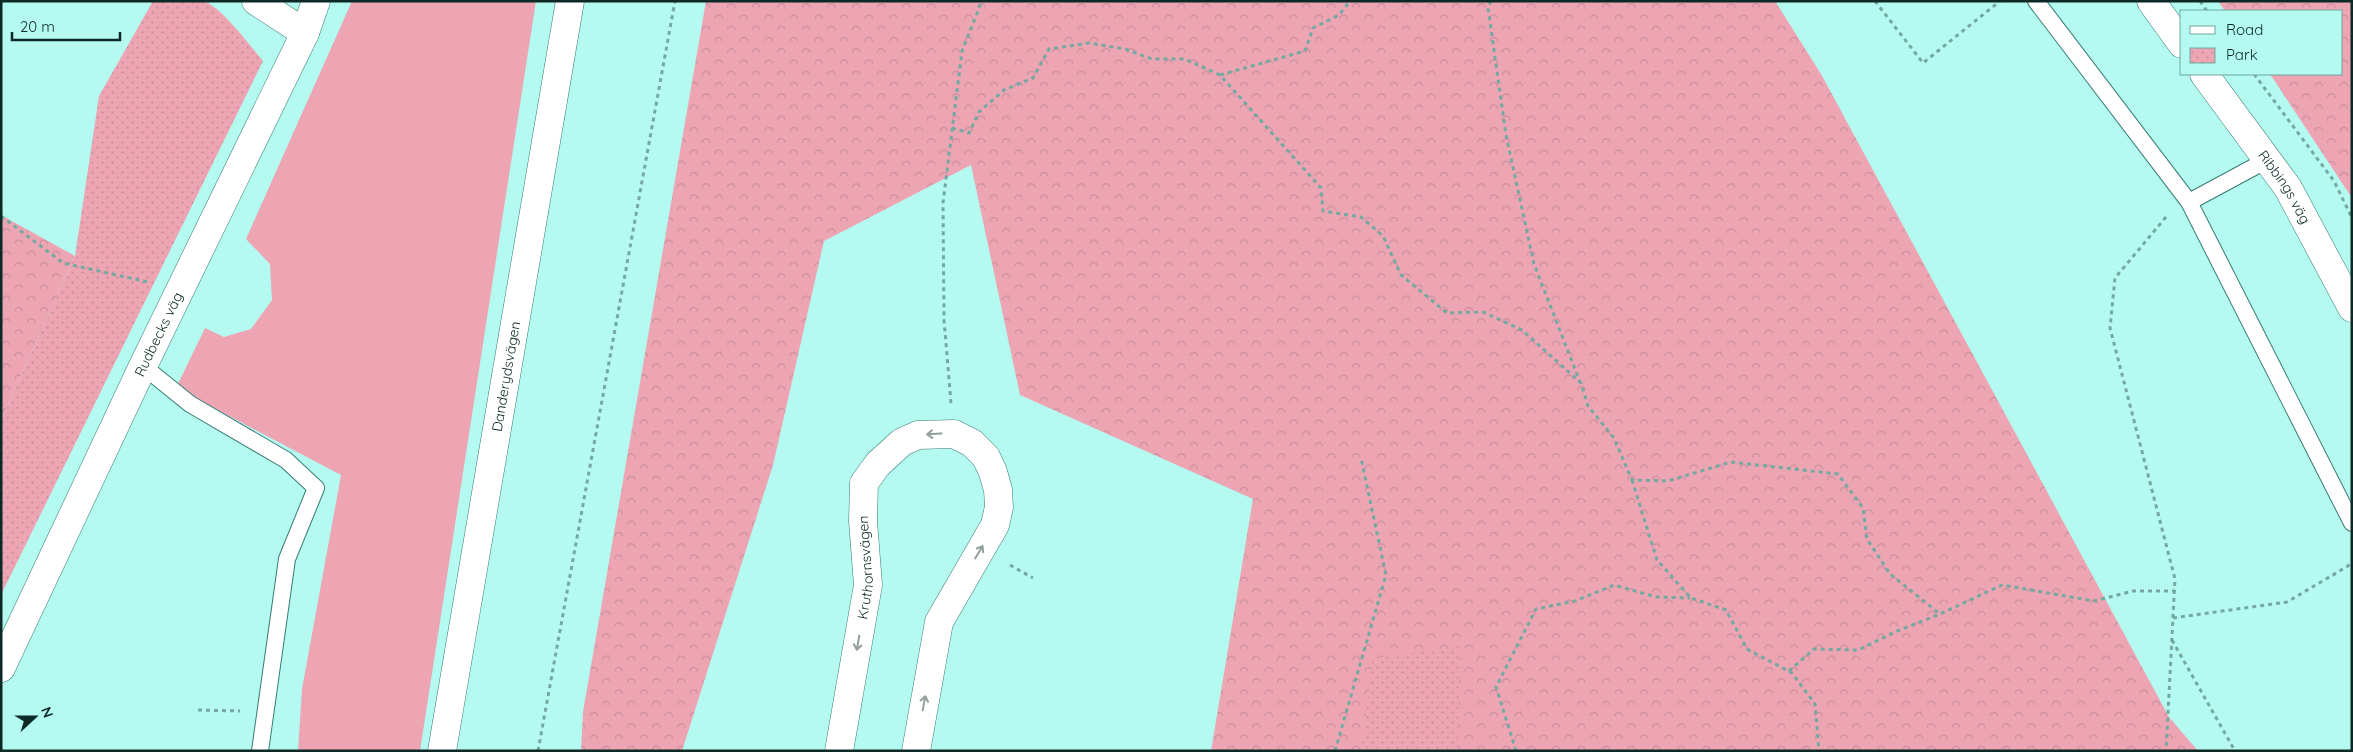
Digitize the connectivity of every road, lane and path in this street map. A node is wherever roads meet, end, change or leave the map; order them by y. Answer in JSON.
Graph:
{"nodes":[{"id":1,"x":256,"y":1,"type":"edge"},
{"id":2,"x":316,"y":1,"type":"edge"},
{"id":3,"x":570,"y":1,"type":"edge"},
{"id":4,"x":674,"y":1,"type":"edge"},
{"id":5,"x":982,"y":1,"type":"edge"},
{"id":6,"x":1350,"y":1,"type":"edge"},
{"id":7,"x":1491,"y":1,"type":"edge"},
{"id":8,"x":1875,"y":1,"type":"edge"},
{"id":9,"x":2000,"y":1,"type":"edge"},
{"id":10,"x":2036,"y":1,"type":"edge"},
{"id":11,"x":2151,"y":1,"type":"edge"},
{"id":12,"x":306,"y":33,"type":"junction"},
{"id":13,"x":2180,"y":41,"type":"edge"},
{"id":14,"x":1220,"y":75,"type":"junction"},
{"id":15,"x":2205,"y":75,"type":"edge"},
{"id":16,"x":2255,"y":75,"type":"edge"},
{"id":17,"x":952,"y":128,"type":"junction"},
{"id":18,"x":2267,"y":160,"type":"junction"},
{"id":19,"x":2189,"y":202,"type":"junction"},
{"id":20,"x":1,"y":216,"type":"edge"},
{"id":21,"x":2352,"y":218,"type":"edge"},
{"id":22,"x":181,"y":289,"type":"junction"},
{"id":23,"x":2352,"y":308,"type":"edge"},
{"id":24,"x":142,"y":366,"type":"junction"},
{"id":25,"x":1581,"y":383,"type":"junction"},
{"id":26,"x":954,"y":434,"type":"junction"},
{"id":27,"x":1361,"y":458,"type":"dead end"},
{"id":28,"x":1632,"y":480,"type":"junction"},
{"id":29,"x":2352,"y":523,"type":"edge"},
{"id":30,"x":2352,"y":562,"type":"edge"},
{"id":31,"x":2175,"y":591,"type":"junction"},
{"id":32,"x":1691,"y":598,"type":"junction"},
{"id":33,"x":1940,"y":614,"type":"junction"},
{"id":34,"x":2173,"y":618,"type":"junction"},
{"id":35,"x":2171,"y":639,"type":"junction"},
{"id":36,"x":1,"y":668,"type":"edge"},
{"id":37,"x":1789,"y":671,"type":"junction"},
{"id":38,"x":198,"y":710,"type":"dead end"},
{"id":39,"x":266,"y":711,"type":"junction"},
{"id":40,"x":260,"y":751,"type":"edge"},
{"id":41,"x":442,"y":751,"type":"edge"},
{"id":42,"x":538,"y":751,"type":"edge"},
{"id":43,"x":839,"y":751,"type":"edge"},
{"id":44,"x":916,"y":751,"type":"edge"},
{"id":45,"x":1335,"y":751,"type":"edge"},
{"id":46,"x":1516,"y":751,"type":"edge"},
{"id":47,"x":1820,"y":751,"type":"edge"},
{"id":48,"x":2166,"y":751,"type":"edge"},
{"id":49,"x":2235,"y":751,"type":"edge"}],
"edges":[{"from":1,"to":12,"type":"street"},
{"from":2,"to":12,"type":"street","name":"Rudbecks väg"},
{"from":3,"to":41,"type":"street","name":"Danderydsvägen"},
{"from":4,"to":42,"type":"path"},
{"from":5,"to":17,"type":"path"},
{"from":6,"to":14,"type":"path"},
{"from":7,"to":25,"type":"path"},
{"from":8,"to":9,"type":"path"},
{"from":10,"to":19,"type":"lane"},
{"from":11,"to":13,"type":"street"},
{"from":12,"to":22,"type":"street","name":"Rudbecks väg"},
{"from":14,"to":17,"type":"path"},
{"from":14,"to":25,"type":"path"},
{"from":15,"to":18,"type":"street","name":"Ribbings väg"},
{"from":16,"to":21,"type":"path"},
{"from":17,"to":26,"type":"path"},
{"from":18,"to":19,"type":"lane"},
{"from":18,"to":23,"type":"street","name":"Ribbings väg"},
{"from":19,"to":29,"type":"lane"},
{"from":19,"to":31,"type":"path"},
{"from":20,"to":22,"type":"path"},
{"from":22,"to":24,"type":"street","name":"Rudbecks väg"},
{"from":24,"to":36,"type":"street","name":"Rudbecks väg"},
{"from":24,"to":39,"type":"lane"},
{"from":25,"to":28,"type":"path"},
{"from":26,"to":43,"type":"street","name":"Kruthornsvägen","one_way":true},
{"from":44,"to":26,"type":"street","one_way":true},
{"from":27,"to":45,"type":"path"},
{"from":28,"to":32,"type":"path"},
{"from":28,"to":33,"type":"path"},
{"from":30,"to":34,"type":"path"},
{"from":31,"to":33,"type":"path"},
{"from":31,"to":34,"type":"path"},
{"from":32,"to":37,"type":"path"},
{"from":32,"to":46,"type":"path"},
{"from":33,"to":37,"type":"path"},
{"from":34,"to":35,"type":"path"},
{"from":35,"to":48,"type":"path"},
{"from":35,"to":49,"type":"path"},
{"from":37,"to":47,"type":"path"},
{"from":38,"to":39,"type":"path"},
{"from":39,"to":40,"type":"lane"}]}
